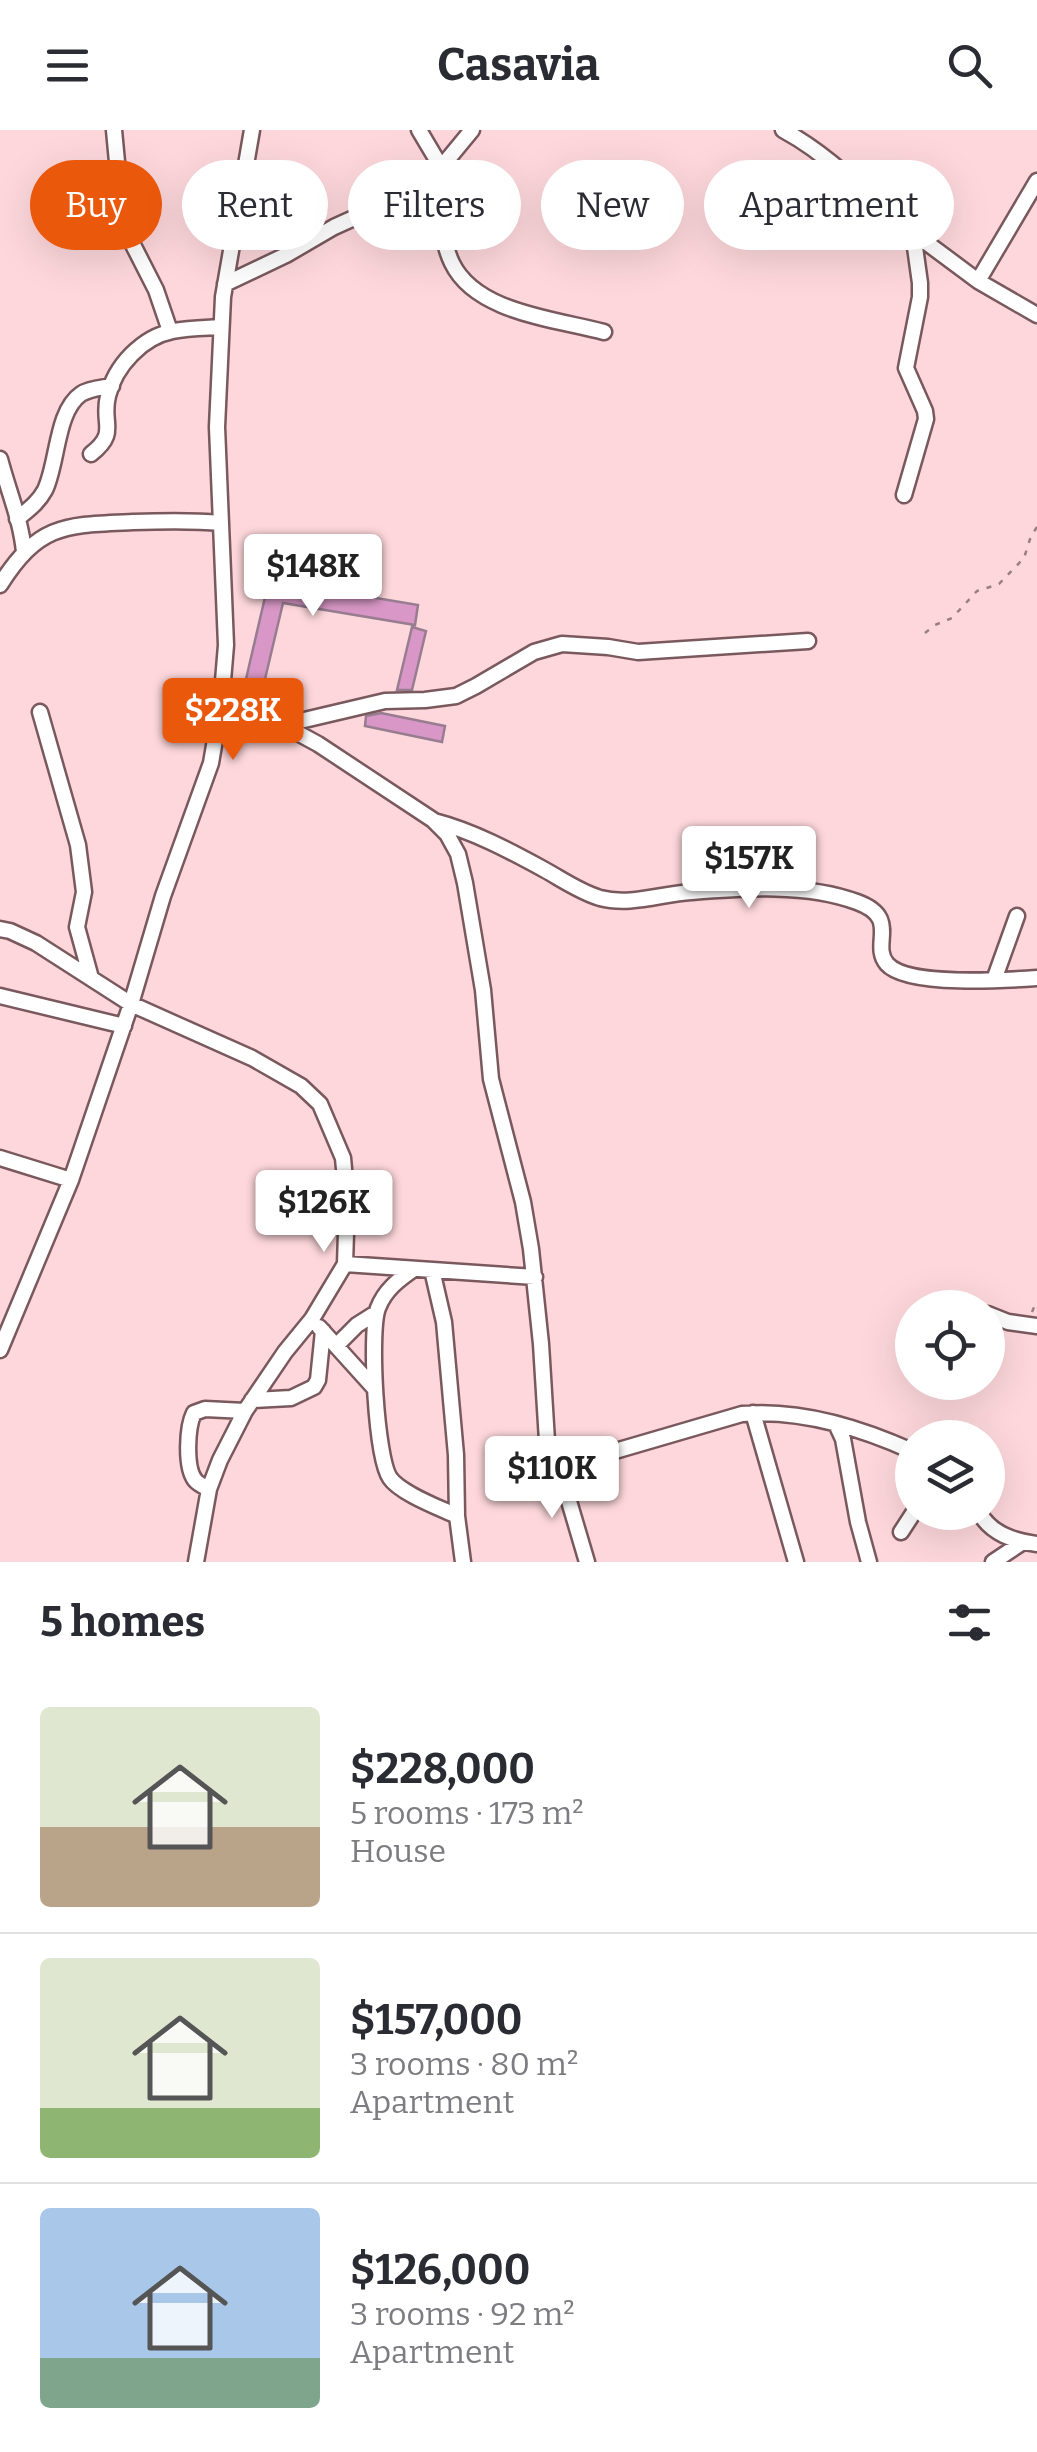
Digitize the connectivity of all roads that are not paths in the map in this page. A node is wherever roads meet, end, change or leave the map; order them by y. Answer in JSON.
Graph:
{"nodes":[{"id":1,"x":114,"y":130,"type":"edge"},
{"id":2,"x":252,"y":130,"type":"edge"},
{"id":3,"x":419,"y":130,"type":"edge"},
{"id":4,"x":472,"y":130,"type":"edge"},
{"id":5,"x":782,"y":130,"type":"edge"},
{"id":6,"x":436,"y":160,"type":"edge"},
{"id":7,"x":447,"y":160,"type":"edge"},
{"id":8,"x":826,"y":160,"type":"edge"},
{"id":9,"x":1037,"y":180,"type":"edge"},
{"id":10,"x":348,"y":221,"type":"edge"},
{"id":11,"x":447,"y":250,"type":"edge"},
{"id":12,"x":915,"y":250,"type":"edge"},
{"id":13,"x":937,"y":250,"type":"edge"},
{"id":14,"x":978,"y":282,"type":"junction"},
{"id":15,"x":225,"y":284,"type":"junction"},
{"id":16,"x":1037,"y":315,"type":"edge"},
{"id":17,"x":222,"y":327,"type":"junction"},
{"id":18,"x":170,"y":331,"type":"junction"},
{"id":19,"x":604,"y":332,"type":"dead end"},
{"id":20,"x":112,"y":386,"type":"junction"},
{"id":21,"x":91,"y":454,"type":"dead end"},
{"id":22,"x":0,"y":459,"type":"edge"},
{"id":23,"x":904,"y":495,"type":"dead end"},
{"id":24,"x":18,"y":519,"type":"junction"},
{"id":25,"x":220,"y":523,"type":"junction"},
{"id":26,"x":24,"y":552,"type":"junction"},
{"id":27,"x":0,"y":585,"type":"edge"},
{"id":28,"x":808,"y":641,"type":"dead end"},
{"id":29,"x":221,"y":706,"type":"junction"},
{"id":30,"x":40,"y":712,"type":"dead end"},
{"id":31,"x":284,"y":725,"type":"junction"},
{"id":32,"x":433,"y":820,"type":"junction"},
{"id":33,"x":1017,"y":916,"type":"dead end"},
{"id":34,"x":4,"y":928,"type":"edge"},
{"id":35,"x":91,"y":978,"type":"junction"},
{"id":36,"x":1037,"y":978,"type":"edge"},
{"id":37,"x":994,"y":980,"type":"junction"},
{"id":38,"x":0,"y":996,"type":"edge"},
{"id":39,"x":131,"y":1004,"type":"junction"},
{"id":40,"x":124,"y":1026,"type":"junction"},
{"id":41,"x":0,"y":1158,"type":"edge"},
{"id":42,"x":71,"y":1180,"type":"junction"},
{"id":43,"x":346,"y":1264,"type":"junction"},
{"id":44,"x":414,"y":1269,"type":"junction"},
{"id":45,"x":432,"y":1270,"type":"junction"},
{"id":46,"x":534,"y":1277,"type":"junction"},
{"id":47,"x":376,"y":1313,"type":"junction"},
{"id":48,"x":312,"y":1319,"type":"junction"},
{"id":49,"x":1005,"y":1321,"type":"edge"},
{"id":50,"x":1037,"y":1326,"type":"edge"},
{"id":51,"x":323,"y":1330,"type":"junction"},
{"id":52,"x":339,"y":1347,"type":"junction"},
{"id":53,"x":0,"y":1350,"type":"edge"},
{"id":54,"x":320,"y":1365,"type":"junction"},
{"id":55,"x":376,"y":1390,"type":"junction"},
{"id":56,"x":249,"y":1406,"type":"junction"},
{"id":57,"x":753,"y":1414,"type":"junction"},
{"id":58,"x":836,"y":1424,"type":"junction"},
{"id":59,"x":895,"y":1445,"type":"edge"},
{"id":60,"x":557,"y":1468,"type":"junction"},
{"id":61,"x":209,"y":1489,"type":"junction"},
{"id":62,"x":457,"y":1516,"type":"junction"},
{"id":63,"x":992,"y":1530,"type":"edge"},
{"id":64,"x":994,"y":1530,"type":"edge"},
{"id":65,"x":1030,"y":1543,"type":"edge"},
{"id":66,"x":196,"y":1562,"type":"edge"},
{"id":67,"x":463,"y":1562,"type":"edge"},
{"id":68,"x":588,"y":1562,"type":"edge"},
{"id":69,"x":796,"y":1562,"type":"edge"},
{"id":70,"x":869,"y":1562,"type":"edge"},
{"id":71,"x":991,"y":1562,"type":"edge"}],
"edges":[{"from":1,"to":18,"type":"street"},
{"from":2,"to":15,"type":"street"},
{"from":3,"to":6,"type":"street"},
{"from":4,"to":7,"type":"street"},
{"from":5,"to":8,"type":"street"},
{"from":9,"to":14,"type":"street"},
{"from":10,"to":15,"type":"street"},
{"from":11,"to":19,"type":"street"},
{"from":12,"to":23,"type":"street"},
{"from":13,"to":14,"type":"street"},
{"from":14,"to":16,"type":"street"},
{"from":15,"to":17,"type":"street"},
{"from":17,"to":18,"type":"street"},
{"from":17,"to":25,"type":"street"},
{"from":18,"to":20,"type":"street"},
{"from":20,"to":21,"type":"street"},
{"from":20,"to":24,"type":"street"},
{"from":22,"to":24,"type":"street"},
{"from":24,"to":26,"type":"street"},
{"from":25,"to":26,"type":"street"},
{"from":25,"to":29,"type":"street"},
{"from":26,"to":27,"type":"street"},
{"from":28,"to":31,"type":"street"},
{"from":29,"to":31,"type":"street"},
{"from":29,"to":39,"type":"street"},
{"from":30,"to":35,"type":"street"},
{"from":31,"to":32,"type":"street"},
{"from":32,"to":37,"type":"street"},
{"from":32,"to":46,"type":"street"},
{"from":33,"to":37,"type":"street"},
{"from":34,"to":35,"type":"street"},
{"from":35,"to":39,"type":"street"},
{"from":36,"to":37,"type":"street"},
{"from":38,"to":40,"type":"street"},
{"from":39,"to":40,"type":"street"},
{"from":39,"to":43,"type":"street"},
{"from":40,"to":42,"type":"street"},
{"from":41,"to":42,"type":"street"},
{"from":42,"to":53,"type":"street"},
{"from":43,"to":44,"type":"street"},
{"from":43,"to":48,"type":"street"},
{"from":44,"to":45,"type":"street"},
{"from":44,"to":47,"type":"street"},
{"from":45,"to":46,"type":"street"},
{"from":45,"to":62,"type":"street"},
{"from":46,"to":60,"type":"street"},
{"from":47,"to":52,"type":"street"},
{"from":47,"to":55,"type":"street"},
{"from":48,"to":51,"type":"street"},
{"from":48,"to":56,"type":"street"},
{"from":49,"to":50,"type":"street"},
{"from":51,"to":52,"type":"street"},
{"from":51,"to":54,"type":"street"},
{"from":52,"to":54,"type":"street"},
{"from":52,"to":55,"type":"street"},
{"from":54,"to":56,"type":"street"},
{"from":55,"to":62,"type":"street"},
{"from":56,"to":61,"type":"street"},
{"from":56,"to":61,"type":"street"},
{"from":57,"to":58,"type":"street"},
{"from":57,"to":60,"type":"street"},
{"from":57,"to":69,"type":"street"},
{"from":58,"to":59,"type":"street"},
{"from":58,"to":70,"type":"street"},
{"from":60,"to":68,"type":"street"},
{"from":61,"to":66,"type":"street"},
{"from":62,"to":67,"type":"street"},
{"from":63,"to":71,"type":"street"},
{"from":64,"to":65,"type":"street"},
{"from":65,"to":71,"type":"street"}]}
